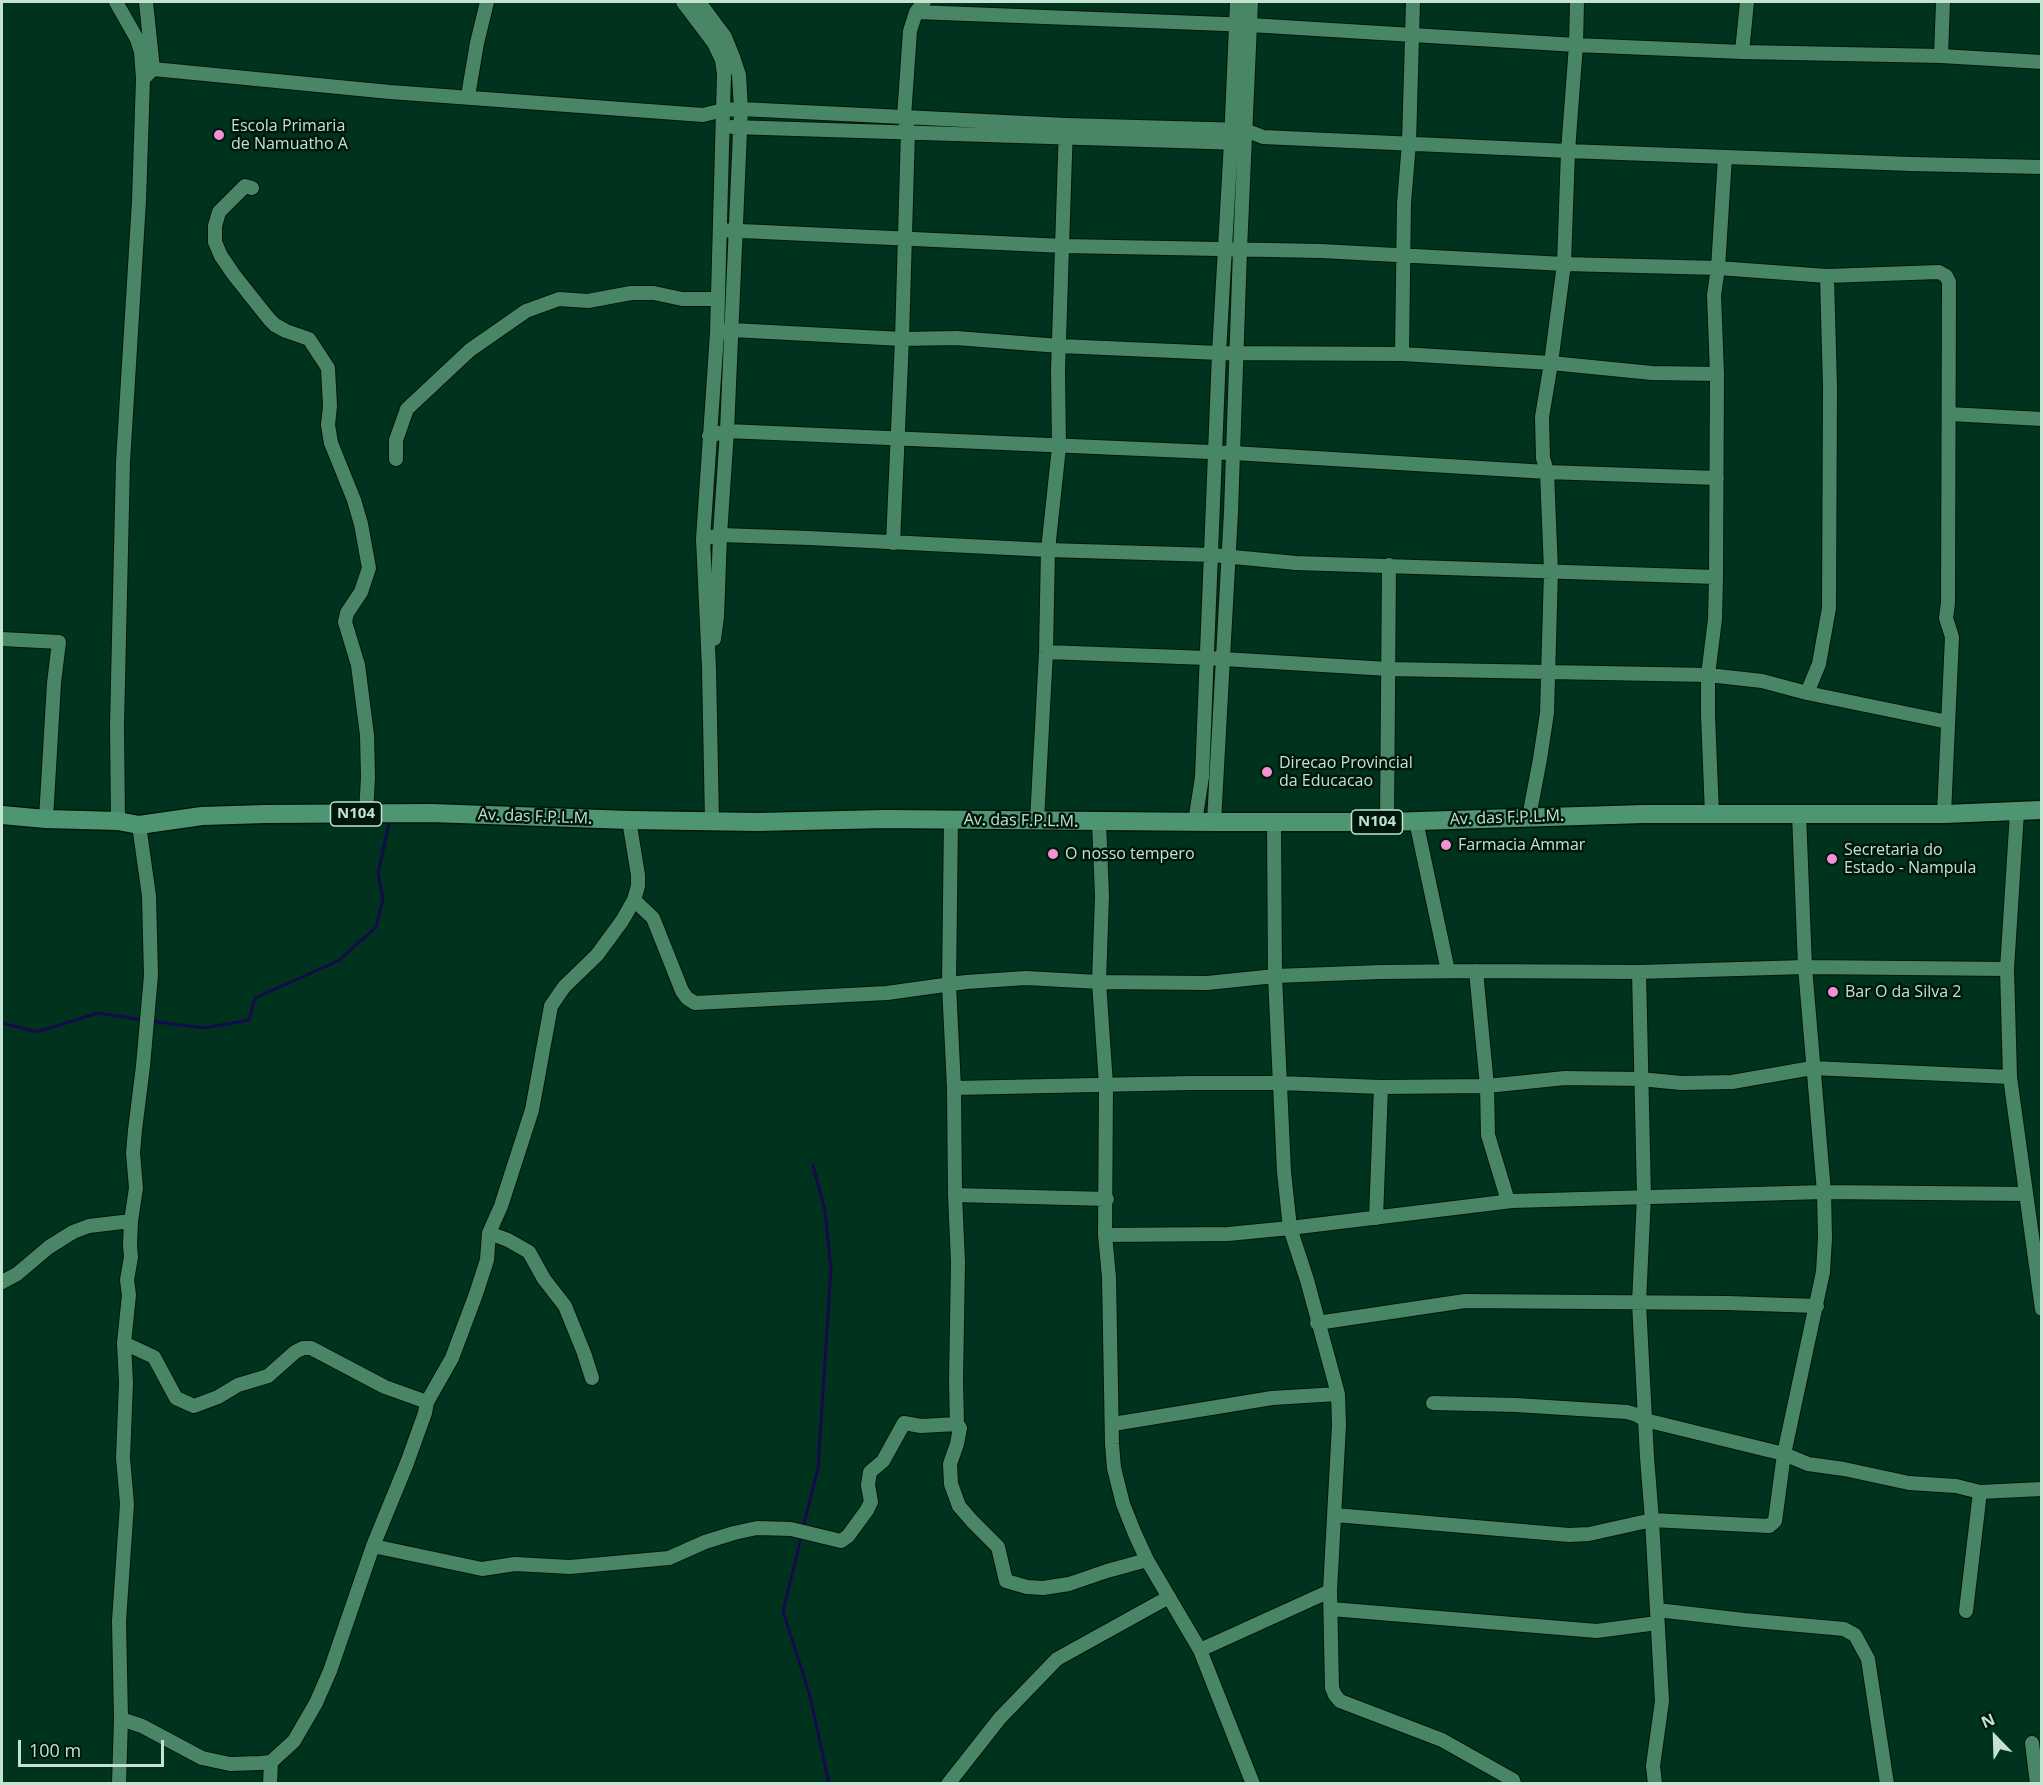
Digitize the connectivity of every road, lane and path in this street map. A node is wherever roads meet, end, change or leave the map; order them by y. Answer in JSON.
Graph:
{"nodes":[{"id":1,"x":116,"y":2,"type":"edge"},
{"id":2,"x":146,"y":2,"type":"edge"},
{"id":3,"x":487,"y":2,"type":"edge"},
{"id":4,"x":683,"y":2,"type":"edge"},
{"id":5,"x":1237,"y":2,"type":"edge"},
{"id":6,"x":1251,"y":2,"type":"edge"},
{"id":7,"x":1413,"y":2,"type":"edge"},
{"id":8,"x":1577,"y":2,"type":"edge"},
{"id":9,"x":1747,"y":2,"type":"edge"},
{"id":10,"x":1943,"y":2,"type":"edge"},
{"id":11,"x":704,"y":4,"type":"edge"},
{"id":12,"x":920,"y":7,"type":"edge"},
{"id":13,"x":1243,"y":25,"type":"junction"},
{"id":14,"x":1412,"y":36,"type":"junction"},
{"id":15,"x":1576,"y":45,"type":"junction"},
{"id":16,"x":1742,"y":52,"type":"junction"},
{"id":17,"x":1941,"y":56,"type":"junction"},
{"id":18,"x":2042,"y":62,"type":"edge"},
{"id":19,"x":153,"y":69,"type":"junction"},
{"id":20,"x":143,"y":79,"type":"junction"},
{"id":21,"x":468,"y":96,"type":"junction"},
{"id":22,"x":741,"y":109,"type":"junction"},
{"id":23,"x":723,"y":110,"type":"junction"},
{"id":24,"x":703,"y":115,"type":"junction"},
{"id":25,"x":904,"y":117,"type":"junction"},
{"id":26,"x":741,"y":126,"type":"junction"},
{"id":27,"x":723,"y":127,"type":"junction"},
{"id":28,"x":908,"y":131,"type":"junction"},
{"id":29,"x":1066,"y":131,"type":"junction"},
{"id":30,"x":1238,"y":136,"type":"junction"},
{"id":31,"x":1409,"y":143,"type":"junction"},
{"id":32,"x":1568,"y":151,"type":"junction"},
{"id":33,"x":1725,"y":156,"type":"junction"},
{"id":34,"x":2042,"y":167,"type":"edge"},
{"id":35,"x":252,"y":189,"type":"dead end"},
{"id":36,"x":735,"y":229,"type":"junction"},
{"id":37,"x":720,"y":230,"type":"junction"},
{"id":38,"x":904,"y":237,"type":"junction"},
{"id":39,"x":1064,"y":246,"type":"junction"},
{"id":40,"x":1233,"y":250,"type":"junction"},
{"id":41,"x":1404,"y":256,"type":"junction"},
{"id":42,"x":1564,"y":264,"type":"junction"},
{"id":43,"x":1718,"y":268,"type":"junction"},
{"id":44,"x":1827,"y":276,"type":"junction"},
{"id":45,"x":718,"y":299,"type":"junction"},
{"id":46,"x":732,"y":330,"type":"junction"},
{"id":47,"x":717,"y":333,"type":"junction"},
{"id":48,"x":902,"y":339,"type":"junction"},
{"id":49,"x":1060,"y":345,"type":"junction"},
{"id":50,"x":1219,"y":352,"type":"junction"},
{"id":51,"x":1236,"y":353,"type":"junction"},
{"id":52,"x":1402,"y":354,"type":"junction"},
{"id":53,"x":1551,"y":363,"type":"junction"},
{"id":54,"x":1717,"y":374,"type":"junction"},
{"id":55,"x":1949,"y":414,"type":"junction"},
{"id":56,"x":2042,"y":418,"type":"edge"},
{"id":57,"x":727,"y":431,"type":"junction"},
{"id":58,"x":709,"y":436,"type":"junction"},
{"id":59,"x":898,"y":439,"type":"junction"},
{"id":60,"x":1059,"y":447,"type":"junction"},
{"id":61,"x":1216,"y":453,"type":"junction"},
{"id":62,"x":1233,"y":453,"type":"junction"},
{"id":63,"x":396,"y":459,"type":"dead end"},
{"id":64,"x":1547,"y":472,"type":"junction"},
{"id":65,"x":1717,"y":478,"type":"junction"},
{"id":66,"x":720,"y":535,"type":"junction"},
{"id":67,"x":703,"y":539,"type":"junction"},
{"id":68,"x":893,"y":543,"type":"junction"},
{"id":69,"x":1048,"y":550,"type":"junction"},
{"id":70,"x":1212,"y":555,"type":"junction"},
{"id":71,"x":1228,"y":556,"type":"junction"},
{"id":72,"x":1389,"y":566,"type":"junction"},
{"id":73,"x":1551,"y":572,"type":"junction"},
{"id":74,"x":1716,"y":577,"type":"junction"},
{"id":75,"x":2,"y":639,"type":"edge"},
{"id":76,"x":1046,"y":652,"type":"junction"},
{"id":77,"x":1207,"y":658,"type":"junction"},
{"id":78,"x":1223,"y":659,"type":"junction"},
{"id":79,"x":710,"y":668,"type":"junction"},
{"id":80,"x":1388,"y":669,"type":"junction"},
{"id":81,"x":1549,"y":671,"type":"junction"},
{"id":82,"x":1708,"y":675,"type":"junction"},
{"id":83,"x":1807,"y":693,"type":"junction"},
{"id":84,"x":1948,"y":722,"type":"junction"},
{"id":85,"x":2042,"y":810,"type":"edge"},
{"id":86,"x":2018,"y":812,"type":"junction"},
{"id":87,"x":1799,"y":813,"type":"junction"},
{"id":88,"x":2,"y":814,"type":"edge"},
{"id":89,"x":366,"y":814,"type":"junction"},
{"id":90,"x":1712,"y":814,"type":"junction"},
{"id":91,"x":1944,"y":814,"type":"junction"},
{"id":92,"x":1529,"y":817,"type":"junction"},
{"id":93,"x":46,"y":819,"type":"junction"},
{"id":94,"x":951,"y":819,"type":"junction"},
{"id":95,"x":629,"y":820,"type":"junction"},
{"id":96,"x":118,"y":821,"type":"junction"},
{"id":97,"x":712,"y":821,"type":"junction"},
{"id":98,"x":1037,"y":821,"type":"junction"},
{"id":99,"x":1274,"y":821,"type":"junction"},
{"id":100,"x":1416,"y":821,"type":"junction"},
{"id":101,"x":1099,"y":822,"type":"junction"},
{"id":102,"x":1195,"y":822,"type":"junction"},
{"id":103,"x":1214,"y":822,"type":"junction"},
{"id":104,"x":1387,"y":822,"type":"junction"},
{"id":105,"x":139,"y":825,"type":"junction"},
{"id":106,"x":634,"y":900,"type":"junction"},
{"id":107,"x":1805,"y":967,"type":"junction"},
{"id":108,"x":2007,"y":969,"type":"junction"},
{"id":109,"x":1448,"y":971,"type":"junction"},
{"id":110,"x":1476,"y":971,"type":"junction"},
{"id":111,"x":1639,"y":972,"type":"junction"},
{"id":112,"x":1275,"y":976,"type":"junction"},
{"id":113,"x":1099,"y":982,"type":"junction"},
{"id":114,"x":949,"y":986,"type":"junction"},
{"id":115,"x":1812,"y":1068,"type":"junction"},
{"id":116,"x":2010,"y":1077,"type":"junction"},
{"id":117,"x":1640,"y":1079,"type":"junction"},
{"id":118,"x":1280,"y":1083,"type":"junction"},
{"id":119,"x":1106,"y":1085,"type":"junction"},
{"id":120,"x":1487,"y":1086,"type":"junction"},
{"id":121,"x":1381,"y":1087,"type":"junction"},
{"id":122,"x":954,"y":1088,"type":"junction"},
{"id":123,"x":1824,"y":1192,"type":"junction"},
{"id":124,"x":2026,"y":1194,"type":"junction"},
{"id":125,"x":955,"y":1195,"type":"junction"},
{"id":126,"x":1644,"y":1196,"type":"junction"},
{"id":127,"x":1107,"y":1199,"type":"junction"},
{"id":128,"x":1508,"y":1201,"type":"junction"},
{"id":129,"x":1376,"y":1218,"type":"junction"},
{"id":130,"x":131,"y":1221,"type":"junction"},
{"id":131,"x":1290,"y":1228,"type":"junction"},
{"id":132,"x":489,"y":1233,"type":"junction"},
{"id":133,"x":1105,"y":1235,"type":"junction"},
{"id":134,"x":2,"y":1282,"type":"edge"},
{"id":135,"x":1639,"y":1304,"type":"junction"},
{"id":136,"x":1817,"y":1306,"type":"junction"},
{"id":137,"x":2042,"y":1309,"type":"edge"},
{"id":138,"x":1317,"y":1323,"type":"junction"},
{"id":139,"x":124,"y":1343,"type":"junction"},
{"id":140,"x":592,"y":1378,"type":"dead end"},
{"id":141,"x":1338,"y":1394,"type":"junction"},
{"id":142,"x":427,"y":1402,"type":"junction"},
{"id":143,"x":1433,"y":1403,"type":"dead end"},
{"id":144,"x":1645,"y":1420,"type":"junction"},
{"id":145,"x":957,"y":1424,"type":"junction"},
{"id":146,"x":1113,"y":1424,"type":"junction"},
{"id":147,"x":1784,"y":1454,"type":"junction"},
{"id":148,"x":2042,"y":1489,"type":"edge"},
{"id":149,"x":1980,"y":1492,"type":"junction"},
{"id":150,"x":1335,"y":1515,"type":"junction"},
{"id":151,"x":1652,"y":1520,"type":"junction"},
{"id":152,"x":373,"y":1546,"type":"junction"},
{"id":153,"x":1147,"y":1560,"type":"junction"},
{"id":154,"x":1330,"y":1591,"type":"junction"},
{"id":155,"x":1169,"y":1597,"type":"junction"},
{"id":156,"x":1331,"y":1609,"type":"junction"},
{"id":157,"x":1966,"y":1611,"type":"dead end"},
{"id":158,"x":1657,"y":1617,"type":"junction"},
{"id":159,"x":1200,"y":1650,"type":"junction"},
{"id":160,"x":121,"y":1719,"type":"junction"},
{"id":161,"x":2032,"y":1743,"type":"dead end"},
{"id":162,"x":271,"y":1762,"type":"junction"},
{"id":163,"x":119,"y":1784,"type":"edge"},
{"id":164,"x":270,"y":1784,"type":"edge"},
{"id":165,"x":948,"y":1784,"type":"edge"},
{"id":166,"x":1252,"y":1784,"type":"edge"},
{"id":167,"x":1514,"y":1784,"type":"edge"},
{"id":168,"x":1655,"y":1784,"type":"edge"},
{"id":169,"x":1887,"y":1784,"type":"edge"},
{"id":170,"x":2037,"y":1784,"type":"edge"}],
"edges":[{"from":1,"to":20,"type":"street"},
{"from":2,"to":19,"type":"street"},
{"from":3,"to":21,"type":"street"},
{"from":4,"to":23,"type":"street"},
{"from":5,"to":13,"type":"street"},
{"from":6,"to":13,"type":"street"},
{"from":7,"to":14,"type":"street"},
{"from":8,"to":15,"type":"street"},
{"from":9,"to":16,"type":"street"},
{"from":10,"to":17,"type":"street"},
{"from":11,"to":22,"type":"street"},
{"from":12,"to":13,"type":"street"},
{"from":12,"to":25,"type":"street"},
{"from":13,"to":14,"type":"street"},
{"from":13,"to":30,"type":"street"},
{"from":14,"to":15,"type":"street"},
{"from":14,"to":31,"type":"street"},
{"from":15,"to":16,"type":"street"},
{"from":15,"to":32,"type":"street"},
{"from":16,"to":17,"type":"street"},
{"from":17,"to":18,"type":"street"},
{"from":19,"to":20,"type":"street"},
{"from":19,"to":21,"type":"street"},
{"from":20,"to":96,"type":"street"},
{"from":21,"to":24,"type":"street"},
{"from":22,"to":23,"type":"street"},
{"from":22,"to":25,"type":"street"},
{"from":22,"to":26,"type":"street"},
{"from":23,"to":24,"type":"street"},
{"from":23,"to":27,"type":"street"},
{"from":24,"to":27,"type":"street"},
{"from":25,"to":28,"type":"street"},
{"from":25,"to":29,"type":"street"},
{"from":26,"to":27,"type":"street"},
{"from":26,"to":28,"type":"street"},
{"from":26,"to":36,"type":"street"},
{"from":27,"to":37,"type":"street"},
{"from":28,"to":29,"type":"street"},
{"from":28,"to":38,"type":"street"},
{"from":29,"to":30,"type":"street"},
{"from":29,"to":39,"type":"street"},
{"from":30,"to":31,"type":"street"},
{"from":30,"to":40,"type":"street"},
{"from":31,"to":32,"type":"street"},
{"from":31,"to":41,"type":"street"},
{"from":32,"to":33,"type":"street"},
{"from":32,"to":42,"type":"street"},
{"from":33,"to":34,"type":"street"},
{"from":33,"to":43,"type":"street"},
{"from":35,"to":89,"type":"street"},
{"from":36,"to":37,"type":"street"},
{"from":36,"to":38,"type":"street"},
{"from":36,"to":46,"type":"street"},
{"from":37,"to":45,"type":"street"},
{"from":38,"to":39,"type":"street"},
{"from":38,"to":48,"type":"street"},
{"from":39,"to":40,"type":"street"},
{"from":39,"to":49,"type":"street"},
{"from":40,"to":41,"type":"street"},
{"from":40,"to":50,"type":"street"},
{"from":40,"to":51,"type":"street"},
{"from":41,"to":42,"type":"street"},
{"from":41,"to":52,"type":"street"},
{"from":42,"to":43,"type":"street"},
{"from":42,"to":53,"type":"street"},
{"from":43,"to":44,"type":"street"},
{"from":43,"to":54,"type":"street"},
{"from":44,"to":55,"type":"street"},
{"from":44,"to":83,"type":"street"},
{"from":45,"to":47,"type":"street"},
{"from":45,"to":63,"type":"street"},
{"from":46,"to":47,"type":"street"},
{"from":46,"to":48,"type":"street"},
{"from":46,"to":57,"type":"street"},
{"from":47,"to":58,"type":"street"},
{"from":48,"to":49,"type":"street"},
{"from":48,"to":59,"type":"street"},
{"from":49,"to":50,"type":"street"},
{"from":49,"to":60,"type":"street"},
{"from":50,"to":51,"type":"street"},
{"from":50,"to":61,"type":"street"},
{"from":51,"to":52,"type":"street"},
{"from":51,"to":62,"type":"street"},
{"from":52,"to":53,"type":"street"},
{"from":53,"to":54,"type":"street"},
{"from":53,"to":64,"type":"street"},
{"from":54,"to":65,"type":"street"},
{"from":55,"to":56,"type":"street"},
{"from":55,"to":84,"type":"street"},
{"from":57,"to":58,"type":"street"},
{"from":57,"to":59,"type":"street"},
{"from":57,"to":66,"type":"street"},
{"from":58,"to":67,"type":"street"},
{"from":59,"to":60,"type":"street"},
{"from":59,"to":68,"type":"street"},
{"from":60,"to":61,"type":"street"},
{"from":60,"to":69,"type":"street"},
{"from":61,"to":62,"type":"street"},
{"from":61,"to":70,"type":"street"},
{"from":62,"to":64,"type":"street"},
{"from":62,"to":71,"type":"street"},
{"from":64,"to":65,"type":"street"},
{"from":64,"to":73,"type":"street"},
{"from":65,"to":74,"type":"street"},
{"from":66,"to":67,"type":"street"},
{"from":66,"to":68,"type":"street"},
{"from":66,"to":79,"type":"street"},
{"from":67,"to":79,"type":"street"},
{"from":68,"to":69,"type":"street"},
{"from":69,"to":70,"type":"street"},
{"from":69,"to":76,"type":"street"},
{"from":70,"to":71,"type":"street"},
{"from":70,"to":77,"type":"street"},
{"from":71,"to":72,"type":"street"},
{"from":71,"to":78,"type":"street"},
{"from":72,"to":73,"type":"street"},
{"from":72,"to":80,"type":"street"},
{"from":73,"to":74,"type":"street"},
{"from":73,"to":81,"type":"street"},
{"from":74,"to":82,"type":"street"},
{"from":75,"to":93,"type":"street"},
{"from":76,"to":77,"type":"street"},
{"from":76,"to":98,"type":"street"},
{"from":77,"to":78,"type":"street"},
{"from":77,"to":102,"type":"street"},
{"from":78,"to":80,"type":"street"},
{"from":78,"to":103,"type":"street"},
{"from":79,"to":97,"type":"street"},
{"from":80,"to":81,"type":"street"},
{"from":80,"to":104,"type":"street"},
{"from":81,"to":82,"type":"street"},
{"from":81,"to":92,"type":"street"},
{"from":82,"to":83,"type":"street"},
{"from":82,"to":90,"type":"street"},
{"from":83,"to":84,"type":"street"},
{"from":84,"to":91,"type":"street"},
{"from":85,"to":86,"type":"main road","name":"Av. das F.P.L.M.","number":"N104"},
{"from":86,"to":91,"type":"main road","name":"Av. das F.P.L.M.","number":"N104"},
{"from":86,"to":108,"type":"street"},
{"from":87,"to":90,"type":"main road","name":"Av. das F.P.L.M.","number":"N104"},
{"from":87,"to":91,"type":"main road","name":"Av. das F.P.L.M.","number":"N104"},
{"from":87,"to":107,"type":"street"},
{"from":88,"to":93,"type":"main road","name":"Av. das F.P.L.M.","number":"N104"},
{"from":89,"to":95,"type":"main road","name":"Av. das F.P.L.M.","number":"N104"},
{"from":89,"to":105,"type":"main road","name":"Av. das F.P.L.M.","number":"N104"},
{"from":90,"to":92,"type":"main road","name":"Av. das F.P.L.M.","number":"N104"},
{"from":92,"to":100,"type":"main road","name":"Av. das F.P.L.M.","number":"N104"},
{"from":93,"to":96,"type":"main road","name":"Av. das F.P.L.M.","number":"N104"},
{"from":94,"to":97,"type":"main road","name":"Av. das F.P.L.M.","number":"N104"},
{"from":94,"to":98,"type":"main road","name":"Av. das F.P.L.M.","number":"N104"},
{"from":94,"to":114,"type":"street"},
{"from":95,"to":97,"type":"main road","name":"Av. das F.P.L.M.","number":"N104"},
{"from":95,"to":106,"type":"street"},
{"from":96,"to":105,"type":"main road","name":"Av. das F.P.L.M.","number":"N104"},
{"from":98,"to":101,"type":"main road","name":"Av. das F.P.L.M.","number":"N104"},
{"from":99,"to":103,"type":"main road","name":"Av. das F.P.L.M.","number":"N104"},
{"from":99,"to":104,"type":"main road","name":"Av. das F.P.L.M.","number":"N104"},
{"from":99,"to":112,"type":"street"},
{"from":100,"to":104,"type":"main road","name":"Av. das F.P.L.M.","number":"N104"},
{"from":100,"to":109,"type":"street"},
{"from":101,"to":102,"type":"main road","name":"Av. das F.P.L.M.","number":"N104"},
{"from":101,"to":113,"type":"street"},
{"from":102,"to":103,"type":"main road","name":"Av. das F.P.L.M.","number":"N104"},
{"from":105,"to":130,"type":"street"},
{"from":106,"to":114,"type":"street"},
{"from":106,"to":132,"type":"street"},
{"from":107,"to":108,"type":"street"},
{"from":107,"to":111,"type":"street"},
{"from":107,"to":115,"type":"street"},
{"from":108,"to":116,"type":"street"},
{"from":109,"to":110,"type":"street"},
{"from":109,"to":112,"type":"street"},
{"from":110,"to":111,"type":"street"},
{"from":110,"to":120,"type":"street"},
{"from":111,"to":117,"type":"street"},
{"from":112,"to":113,"type":"street"},
{"from":112,"to":118,"type":"street"},
{"from":113,"to":114,"type":"street"},
{"from":113,"to":119,"type":"street"},
{"from":114,"to":122,"type":"street"},
{"from":115,"to":116,"type":"street"},
{"from":115,"to":117,"type":"street"},
{"from":115,"to":123,"type":"street"},
{"from":116,"to":124,"type":"street"},
{"from":117,"to":120,"type":"street"},
{"from":117,"to":126,"type":"street"},
{"from":118,"to":119,"type":"street"},
{"from":118,"to":121,"type":"street"},
{"from":118,"to":131,"type":"street"},
{"from":119,"to":122,"type":"street"},
{"from":119,"to":127,"type":"street"},
{"from":120,"to":121,"type":"street"},
{"from":120,"to":128,"type":"street"},
{"from":121,"to":129,"type":"street"},
{"from":122,"to":125,"type":"street"},
{"from":123,"to":124,"type":"street"},
{"from":123,"to":126,"type":"street"},
{"from":123,"to":136,"type":"street"},
{"from":124,"to":137,"type":"street"},
{"from":125,"to":127,"type":"street"},
{"from":125,"to":145,"type":"street"},
{"from":126,"to":128,"type":"street"},
{"from":126,"to":135,"type":"street"},
{"from":127,"to":133,"type":"street"},
{"from":128,"to":129,"type":"street"},
{"from":129,"to":131,"type":"street"},
{"from":130,"to":134,"type":"street"},
{"from":130,"to":139,"type":"street"},
{"from":131,"to":133,"type":"street"},
{"from":131,"to":138,"type":"street"},
{"from":132,"to":140,"type":"street"},
{"from":132,"to":142,"type":"street"},
{"from":133,"to":146,"type":"street"},
{"from":135,"to":136,"type":"street"},
{"from":135,"to":138,"type":"street"},
{"from":135,"to":144,"type":"street"},
{"from":136,"to":147,"type":"street"},
{"from":138,"to":141,"type":"street"},
{"from":139,"to":142,"type":"street"},
{"from":139,"to":160,"type":"street"},
{"from":141,"to":146,"type":"street"},
{"from":141,"to":150,"type":"street"},
{"from":142,"to":152,"type":"street"},
{"from":143,"to":144,"type":"street"},
{"from":144,"to":147,"type":"street"},
{"from":144,"to":151,"type":"street"},
{"from":145,"to":152,"type":"street"},
{"from":145,"to":153,"type":"street"},
{"from":146,"to":153,"type":"street"},
{"from":147,"to":149,"type":"street"},
{"from":147,"to":151,"type":"street"},
{"from":148,"to":149,"type":"street"},
{"from":149,"to":157,"type":"street"},
{"from":150,"to":151,"type":"street"},
{"from":150,"to":154,"type":"street"},
{"from":151,"to":158,"type":"street"},
{"from":152,"to":162,"type":"street"},
{"from":153,"to":155,"type":"street"},
{"from":154,"to":156,"type":"street"},
{"from":154,"to":159,"type":"street"},
{"from":155,"to":159,"type":"street"},
{"from":155,"to":165,"type":"street"},
{"from":156,"to":158,"type":"street"},
{"from":156,"to":167,"type":"street"},
{"from":158,"to":168,"type":"street"},
{"from":158,"to":169,"type":"street"},
{"from":159,"to":166,"type":"street"},
{"from":160,"to":162,"type":"street"},
{"from":160,"to":163,"type":"street"},
{"from":161,"to":170,"type":"street"},
{"from":162,"to":164,"type":"street"}]}
